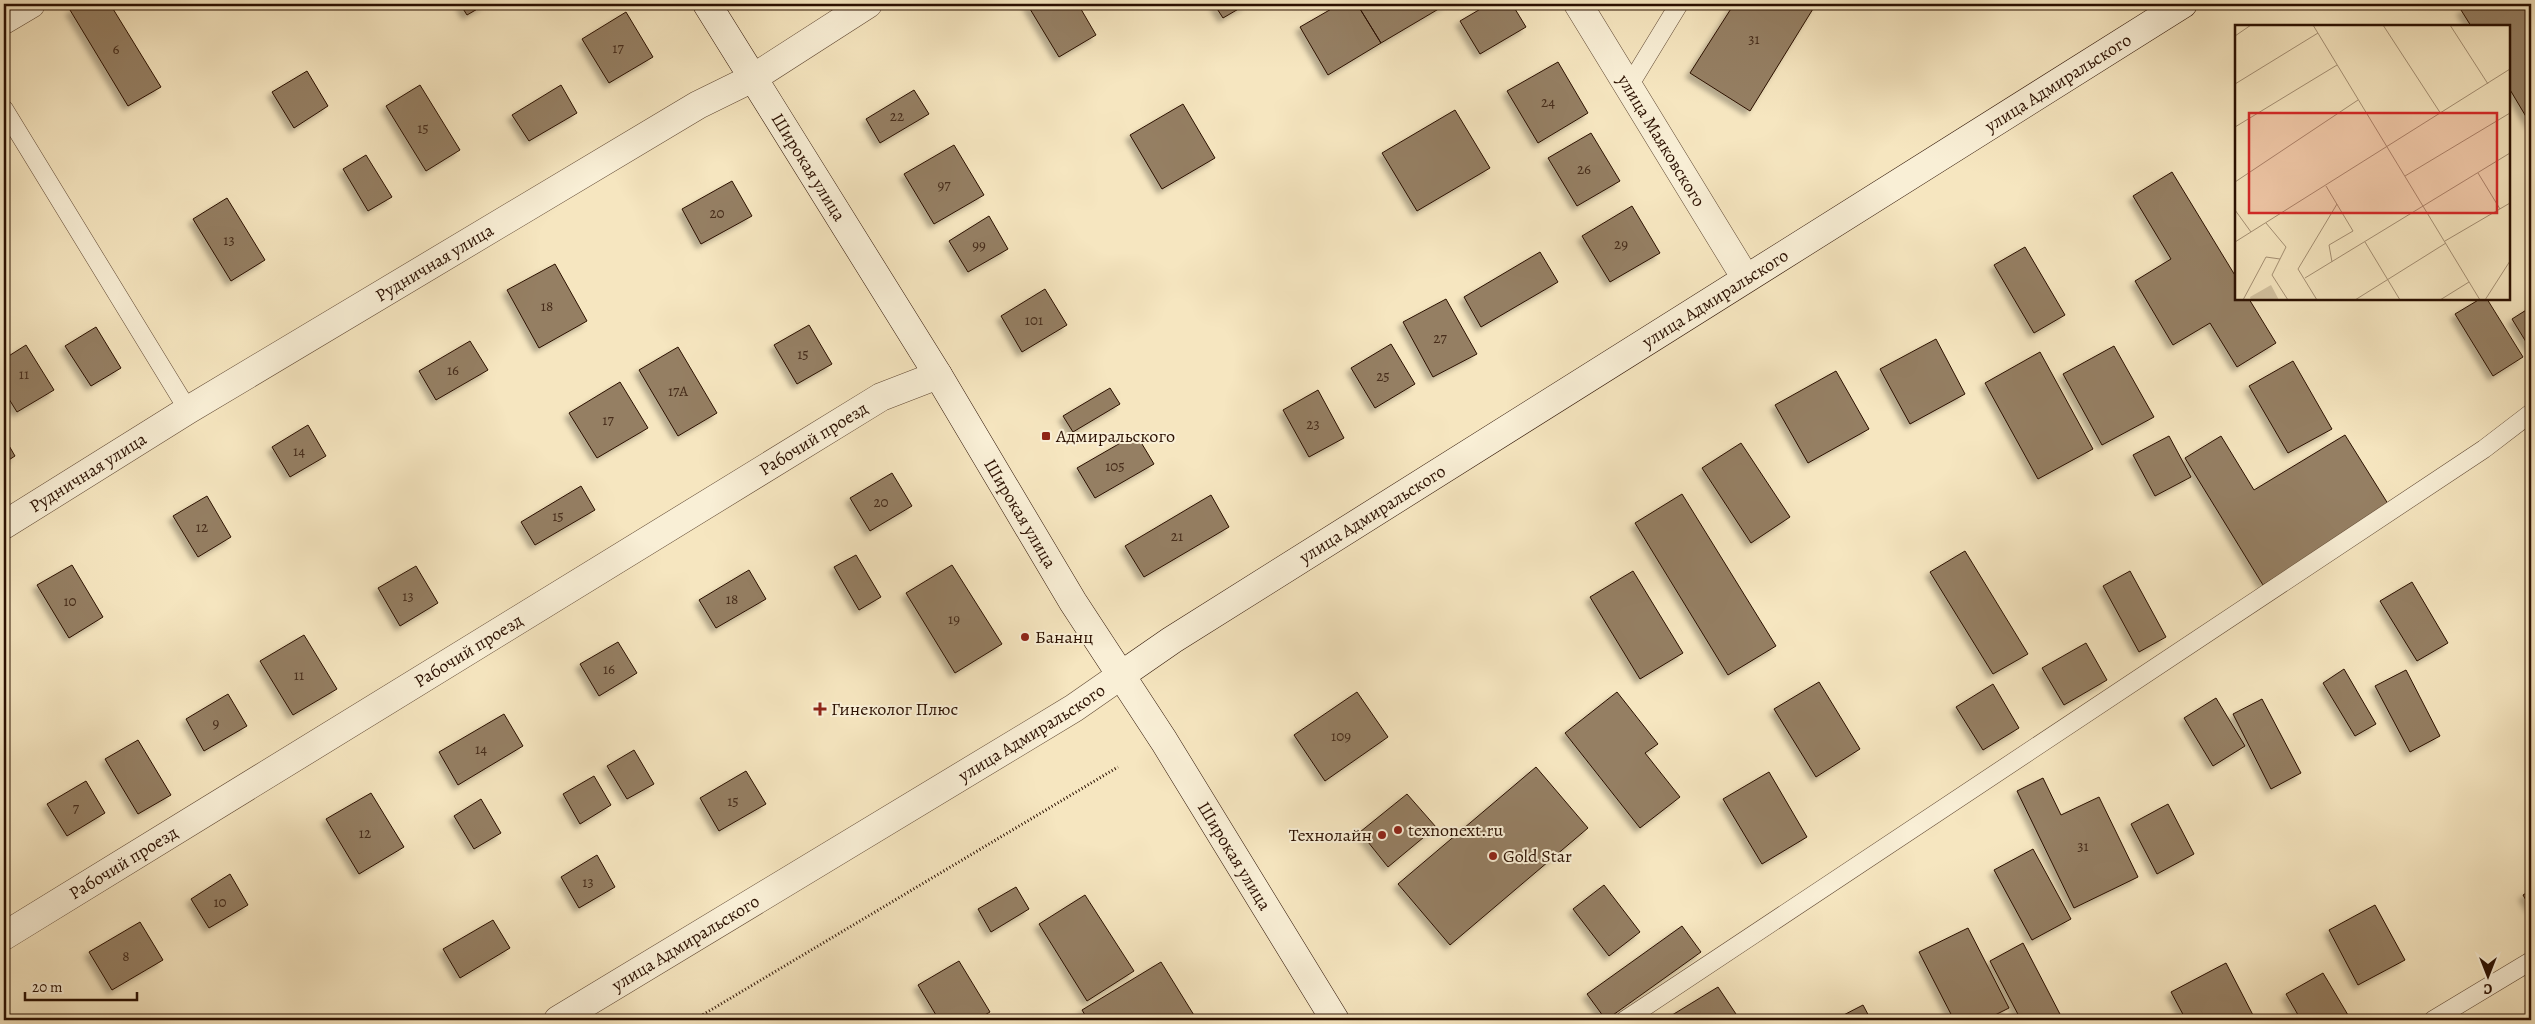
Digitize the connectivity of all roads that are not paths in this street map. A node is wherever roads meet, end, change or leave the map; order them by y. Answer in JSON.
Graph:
{"nodes":[{"id":1,"x":31,"y":4,"type":"edge"},
{"id":2,"x":707,"y":4,"type":"edge"},
{"id":3,"x":868,"y":4,"type":"edge"},
{"id":4,"x":1578,"y":4,"type":"edge"},
{"id":5,"x":1679,"y":4,"type":"edge"},
{"id":6,"x":2184,"y":4,"type":"edge"},
{"id":7,"x":4,"y":20,"type":"edge"},
{"id":8,"x":753,"y":78,"type":"junction"},
{"id":9,"x":1629,"y":86,"type":"junction"},
{"id":10,"x":4,"y":109,"type":"edge"},
{"id":11,"x":1745,"y":278,"type":"junction"},
{"id":12,"x":938,"y":376,"type":"junction"},
{"id":13,"x":188,"y":410,"type":"junction"},
{"id":14,"x":2531,"y":412,"type":"edge"},
{"id":15,"x":4,"y":525,"type":"edge"},
{"id":16,"x":1120,"y":676,"type":"junction"},
{"id":17,"x":4,"y":936,"type":"edge"},
{"id":18,"x":2531,"y":961,"type":"edge"},
{"id":19,"x":569,"y":1017,"type":"edge"},
{"id":20,"x":1336,"y":1020,"type":"edge"},
{"id":21,"x":1625,"y":1020,"type":"edge"},
{"id":22,"x":2433,"y":1020,"type":"edge"}],
"edges":[{"from":1,"to":7,"type":"street"},
{"from":2,"to":8,"type":"street","name":"Широкая улица"},
{"from":3,"to":8,"type":"street","name":"Рудничная улица"},
{"from":4,"to":9,"type":"street","name":"улица Маяковского"},
{"from":5,"to":9,"type":"lane"},
{"from":6,"to":11,"type":"street","name":"улица Адмиральского"},
{"from":8,"to":12,"type":"street","name":"Широкая улица"},
{"from":8,"to":13,"type":"street","name":"Рудничная улица"},
{"from":9,"to":11,"type":"street","name":"улица Маяковского"},
{"from":10,"to":13,"type":"lane"},
{"from":11,"to":16,"type":"street","name":"улица Адмиральского"},
{"from":12,"to":16,"type":"street","name":"Широкая улица"},
{"from":12,"to":17,"type":"street","name":"Рабочий проезд"},
{"from":13,"to":15,"type":"street","name":"Рудничная улица"},
{"from":14,"to":21,"type":"lane"},
{"from":16,"to":19,"type":"street","name":"улица Адмиральского"},
{"from":16,"to":20,"type":"street","name":"Широкая улица"},
{"from":18,"to":22,"type":"lane"}]}
